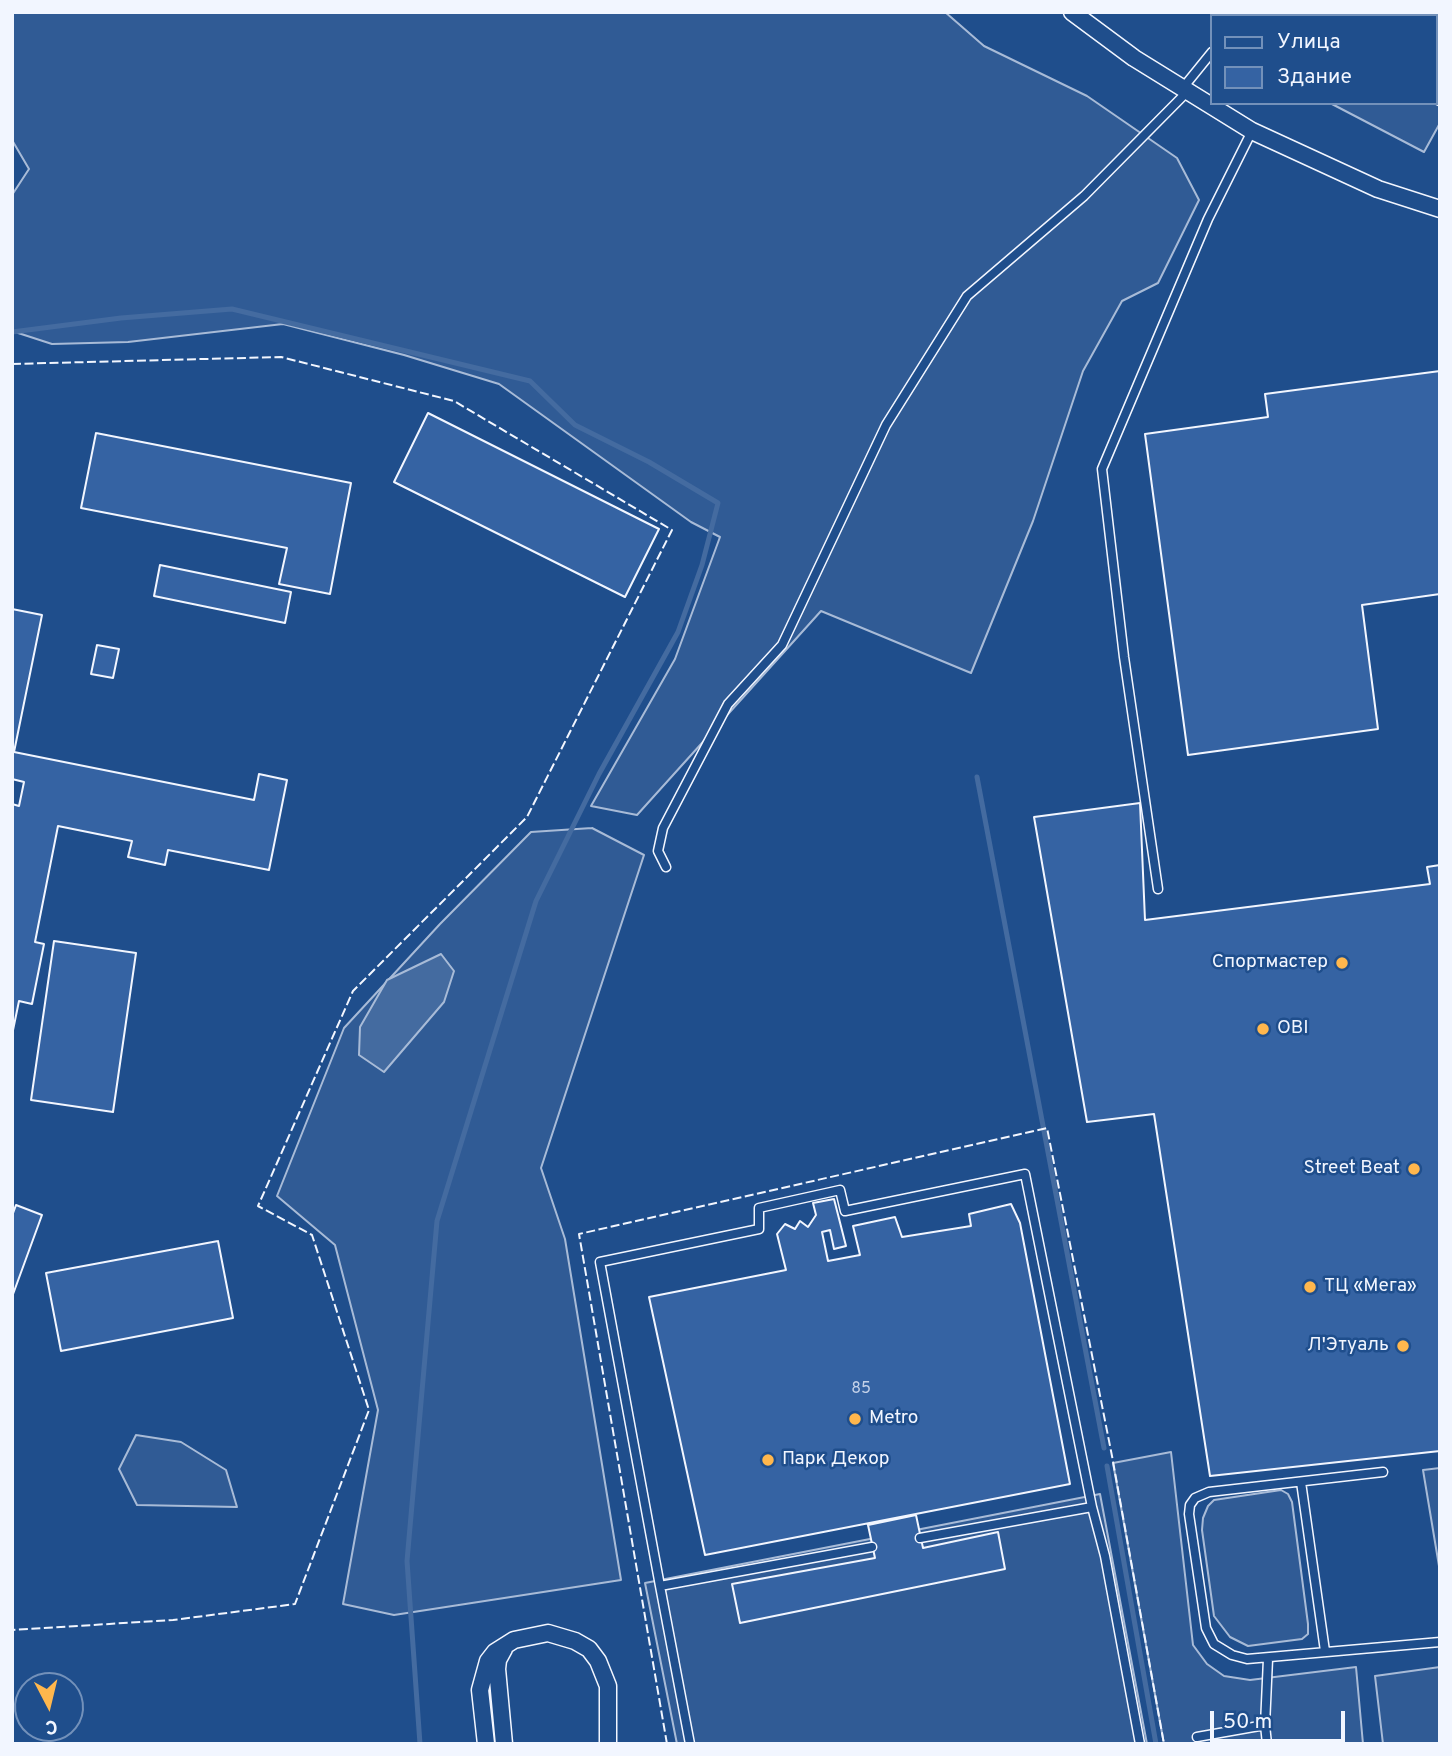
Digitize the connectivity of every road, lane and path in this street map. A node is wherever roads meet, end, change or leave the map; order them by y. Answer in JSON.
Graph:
{"nodes":[{"id":1,"x":1072,"y":12,"type":"edge"},
{"id":2,"x":1210,"y":55,"type":"edge"},
{"id":3,"x":1184,"y":90,"type":"junction"},
{"id":4,"x":1252,"y":131,"type":"junction"},
{"id":5,"x":1440,"y":209,"type":"edge"},
{"id":6,"x":666,"y":867,"type":"dead end"},
{"id":7,"x":1158,"y":889,"type":"dead end"},
{"id":8,"x":1382,"y":1472,"type":"dead end"},
{"id":9,"x":1301,"y":1482,"type":"junction"},
{"id":10,"x":1092,"y":1507,"type":"junction"},
{"id":11,"x":920,"y":1538,"type":"dead end"},
{"id":12,"x":872,"y":1547,"type":"dead end"},
{"id":13,"x":660,"y":1586,"type":"junction"},
{"id":14,"x":514,"y":1640,"type":"junction"},
{"id":15,"x":1440,"y":1642,"type":"edge"},
{"id":16,"x":1325,"y":1651,"type":"junction"},
{"id":17,"x":1268,"y":1659,"type":"junction"},
{"id":18,"x":1265,"y":1725,"type":"junction"},
{"id":19,"x":1197,"y":1737,"type":"dead end"},
{"id":20,"x":486,"y":1744,"type":"edge"},
{"id":21,"x":503,"y":1744,"type":"edge"},
{"id":22,"x":608,"y":1744,"type":"edge"},
{"id":23,"x":690,"y":1744,"type":"edge"},
{"id":24,"x":1140,"y":1744,"type":"edge"},
{"id":25,"x":1267,"y":1744,"type":"edge"}],
"edges":[{"from":1,"to":3,"type":"street"},
{"from":2,"to":3,"type":"lane"},
{"from":3,"to":4,"type":"street"},
{"from":3,"to":6,"type":"lane"},
{"from":4,"to":5,"type":"street"},
{"from":4,"to":7,"type":"lane"},
{"from":8,"to":9,"type":"lane"},
{"from":9,"to":16,"type":"lane"},
{"from":9,"to":17,"type":"lane"},
{"from":10,"to":11,"type":"lane"},
{"from":10,"to":13,"type":"lane"},
{"from":10,"to":24,"type":"lane"},
{"from":12,"to":13,"type":"lane"},
{"from":13,"to":23,"type":"lane"},
{"from":14,"to":20,"type":"street"},
{"from":14,"to":21,"type":"street"},
{"from":14,"to":22,"type":"street"},
{"from":15,"to":16,"type":"lane"},
{"from":16,"to":17,"type":"lane"},
{"from":17,"to":18,"type":"lane"},
{"from":18,"to":19,"type":"lane"},
{"from":18,"to":25,"type":"lane"}]}
